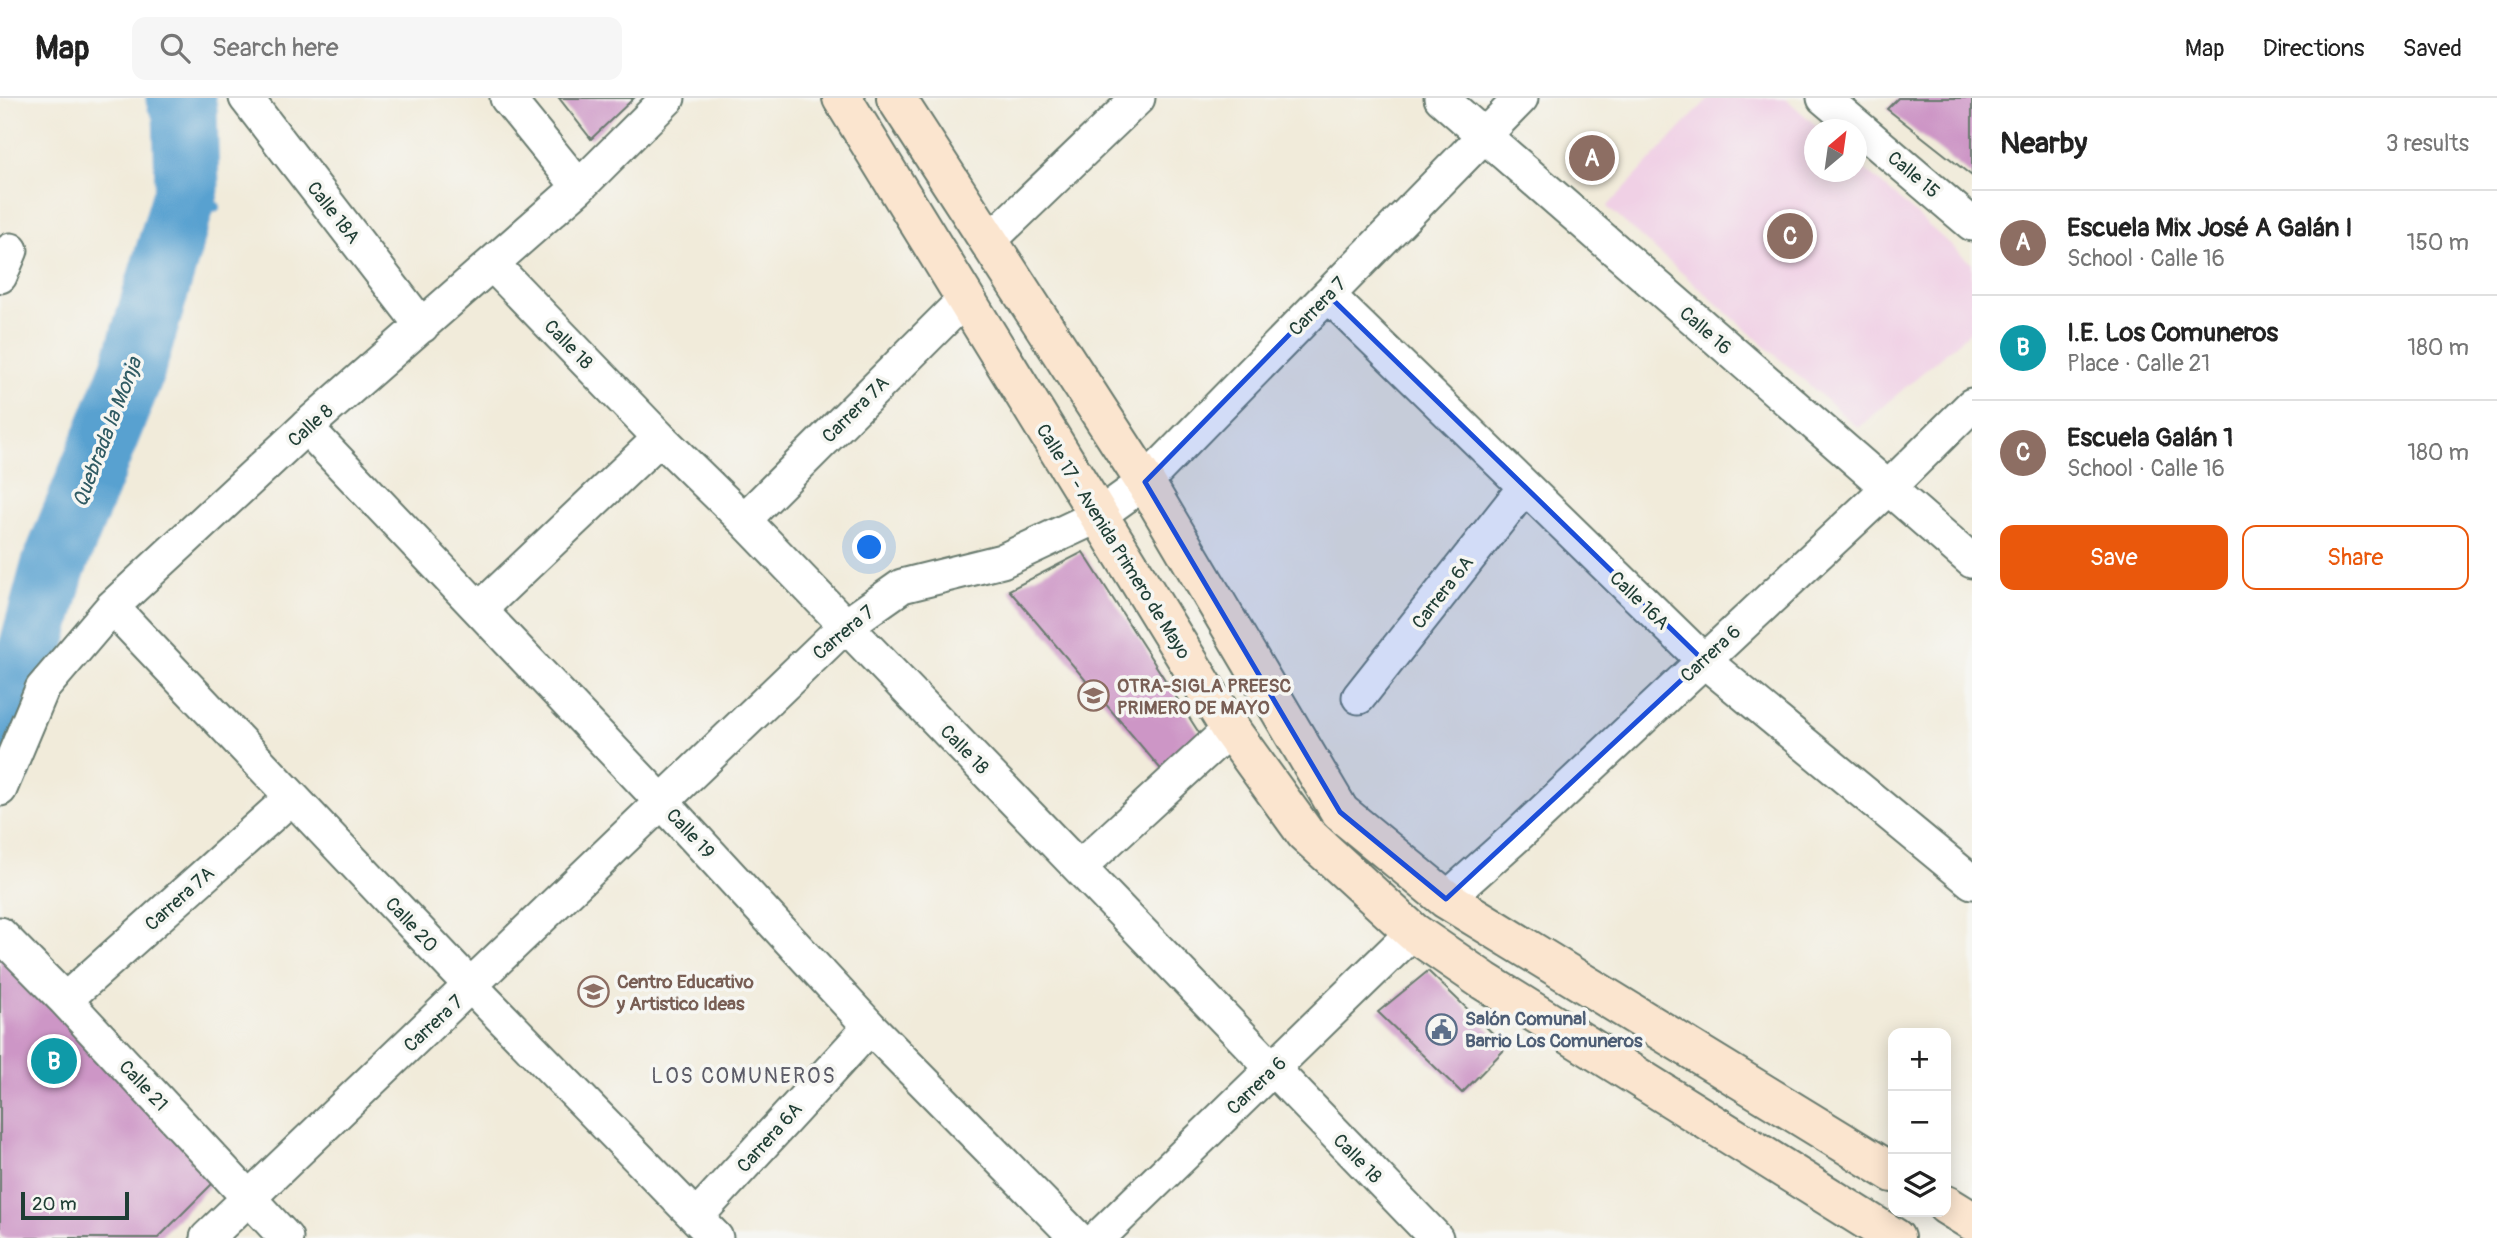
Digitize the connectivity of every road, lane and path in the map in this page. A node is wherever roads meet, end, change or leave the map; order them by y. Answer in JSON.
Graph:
{"nodes":[{"id":1,"x":246,"y":98,"type":"edge"},
{"id":2,"x":508,"y":98,"type":"edge"},
{"id":3,"x":668,"y":98,"type":"edge"},
{"id":4,"x":842,"y":98,"type":"edge"},
{"id":5,"x":896,"y":98,"type":"edge"},
{"id":6,"x":1138,"y":98,"type":"edge"},
{"id":7,"x":1441,"y":98,"type":"edge"},
{"id":8,"x":1521,"y":98,"type":"edge"},
{"id":9,"x":1824,"y":98,"type":"edge"},
{"id":10,"x":1484,"y":135,"type":"junction"},
{"id":11,"x":579,"y":187,"type":"junction"},
{"id":12,"x":1972,"y":224,"type":"edge"},
{"id":13,"x":989,"y":242,"type":"junction"},
{"id":14,"x":492,"y":264,"type":"junction"},
{"id":15,"x":1328,"y":295,"type":"junction"},
{"id":16,"x":966,"y":298,"type":"junction"},
{"id":17,"x":422,"y":326,"type":"junction"},
{"id":18,"x":1972,"y":405,"type":"edge"},
{"id":19,"x":306,"y":427,"type":"junction"},
{"id":20,"x":660,"y":438,"type":"junction"},
{"id":21,"x":1144,"y":482,"type":"junction"},
{"id":22,"x":1524,"y":488,"type":"junction"},
{"id":23,"x":1887,"y":489,"type":"junction"},
{"id":24,"x":1098,"y":516,"type":"junction"},
{"id":25,"x":744,"y":520,"type":"junction"},
{"id":26,"x":1972,"y":561,"type":"edge"},
{"id":27,"x":112,"y":607,"type":"junction"},
{"id":28,"x":480,"y":609,"type":"junction"},
{"id":29,"x":845,"y":626,"type":"junction"},
{"id":30,"x":1703,"y":660,"type":"junction"},
{"id":31,"x":1359,"y":697,"type":"dead end"},
{"id":32,"x":1230,"y":729,"type":"junction"},
{"id":33,"x":0,"y":789,"type":"edge"},
{"id":34,"x":292,"y":797,"type":"junction"},
{"id":35,"x":662,"y":802,"type":"junction"},
{"id":36,"x":1080,"y":867,"type":"junction"},
{"id":37,"x":1972,"y":882,"type":"edge"},
{"id":38,"x":1446,"y":899,"type":"junction"},
{"id":39,"x":1413,"y":932,"type":"junction"},
{"id":40,"x":0,"y":934,"type":"edge"},
{"id":41,"x":471,"y":986,"type":"junction"},
{"id":42,"x":65,"y":1000,"type":"junction"},
{"id":43,"x":870,"y":1027,"type":"junction"},
{"id":44,"x":1273,"y":1070,"type":"junction"},
{"id":45,"x":1888,"y":1170,"type":"edge"},
{"id":46,"x":248,"y":1198,"type":"junction"},
{"id":47,"x":1951,"y":1208,"type":"edge"},
{"id":48,"x":1972,"y":1221,"type":"edge"},
{"id":49,"x":706,"y":1227,"type":"edge"},
{"id":50,"x":1889,"y":1237,"type":"edge"},
{"id":51,"x":206,"y":1238,"type":"edge"},
{"id":52,"x":286,"y":1238,"type":"edge"},
{"id":53,"x":1076,"y":1238,"type":"edge"},
{"id":54,"x":1098,"y":1238,"type":"edge"},
{"id":55,"x":1436,"y":1238,"type":"edge"}],
"edges":[{"from":1,"to":17,"type":"street","name":"Calle 18A"},
{"from":2,"to":11,"type":"street"},
{"from":3,"to":11,"type":"street","name":"Calle 8"},
{"from":4,"to":16,"type":"main road","name":"Calle 17 - Avenida Primero de Mayo"},
{"from":5,"to":13,"type":"main road"},
{"from":6,"to":13,"type":"street"},
{"from":7,"to":10,"type":"street","name":"Calle 16"},
{"from":8,"to":10,"type":"street","name":"Carrera 7"},
{"from":9,"to":12,"type":"street","name":"Calle 15"},
{"from":10,"to":15,"type":"street","name":"Carrera 7"},
{"from":10,"to":23,"type":"street","name":"Calle 16"},
{"from":11,"to":14,"type":"street","name":"Calle 8"},
{"from":13,"to":21,"type":"main road"},
{"from":14,"to":17,"type":"street","name":"Calle 8"},
{"from":14,"to":20,"type":"street","name":"Calle 18"},
{"from":15,"to":21,"type":"street","name":"Carrera 7"},
{"from":15,"to":22,"type":"street","name":"Calle 16A"},
{"from":16,"to":24,"type":"main road","name":"Calle 17 - Avenida Primero de Mayo"},
{"from":16,"to":25,"type":"street","name":"Carrera 7A"},
{"from":17,"to":19,"type":"street","name":"Calle 8"},
{"from":18,"to":23,"type":"street","name":"Carrera 6"},
{"from":19,"to":27,"type":"street","name":"Calle 8"},
{"from":19,"to":28,"type":"street","name":"Calle 19"},
{"from":20,"to":25,"type":"street","name":"Calle 18"},
{"from":20,"to":28,"type":"street"},
{"from":21,"to":24,"type":"street","name":"Carrera 7"},
{"from":21,"to":38,"type":"main road"},
{"from":22,"to":30,"type":"street","name":"Calle 16A"},
{"from":22,"to":31,"type":"street","name":"Carrera 6A"},
{"from":23,"to":26,"type":"street","name":"Calle 16"},
{"from":23,"to":30,"type":"street","name":"Carrera 6"},
{"from":24,"to":29,"type":"street","name":"Carrera 7"},
{"from":24,"to":32,"type":"main road","name":"Calle 17 - Avenida Primero de Mayo"},
{"from":25,"to":29,"type":"street","name":"Calle 18"},
{"from":27,"to":33,"type":"street","name":"Calle 8"},
{"from":27,"to":34,"type":"street","name":"Calle 20"},
{"from":28,"to":35,"type":"street","name":"Calle 19"},
{"from":29,"to":35,"type":"street","name":"Carrera 7"},
{"from":29,"to":36,"type":"street","name":"Calle 18"},
{"from":30,"to":37,"type":"street","name":"Calle 16A"},
{"from":30,"to":38,"type":"street","name":"Carrera 6"},
{"from":32,"to":36,"type":"street"},
{"from":32,"to":39,"type":"main road","name":"Calle 17 - Avenida Primero de Mayo"},
{"from":34,"to":41,"type":"street","name":"Calle 20"},
{"from":34,"to":42,"type":"street","name":"Carrera 7A"},
{"from":35,"to":41,"type":"street","name":"Carrera 7"},
{"from":35,"to":43,"type":"street","name":"Calle 19"},
{"from":36,"to":44,"type":"street","name":"Calle 18"},
{"from":38,"to":45,"type":"main road"},
{"from":39,"to":44,"type":"street","name":"Carrera 6"},
{"from":39,"to":50,"type":"main road","name":"Calle 17 - Avenida Primero de Mayo"},
{"from":40,"to":42,"type":"street","name":"Calle 21"},
{"from":41,"to":46,"type":"street","name":"Carrera 7"},
{"from":41,"to":49,"type":"street","name":"Calle 20"},
{"from":42,"to":46,"type":"street","name":"Calle 21"},
{"from":43,"to":49,"type":"street","name":"Carrera 6A"},
{"from":43,"to":53,"type":"street","name":"Calle 19"},
{"from":44,"to":54,"type":"street","name":"Carrera 6"},
{"from":44,"to":55,"type":"street","name":"Calle 18"},
{"from":46,"to":51,"type":"street","name":"Carrera 7"},
{"from":46,"to":52,"type":"street","name":"Calle 21"},
{"from":47,"to":48,"type":"main road"}]}
